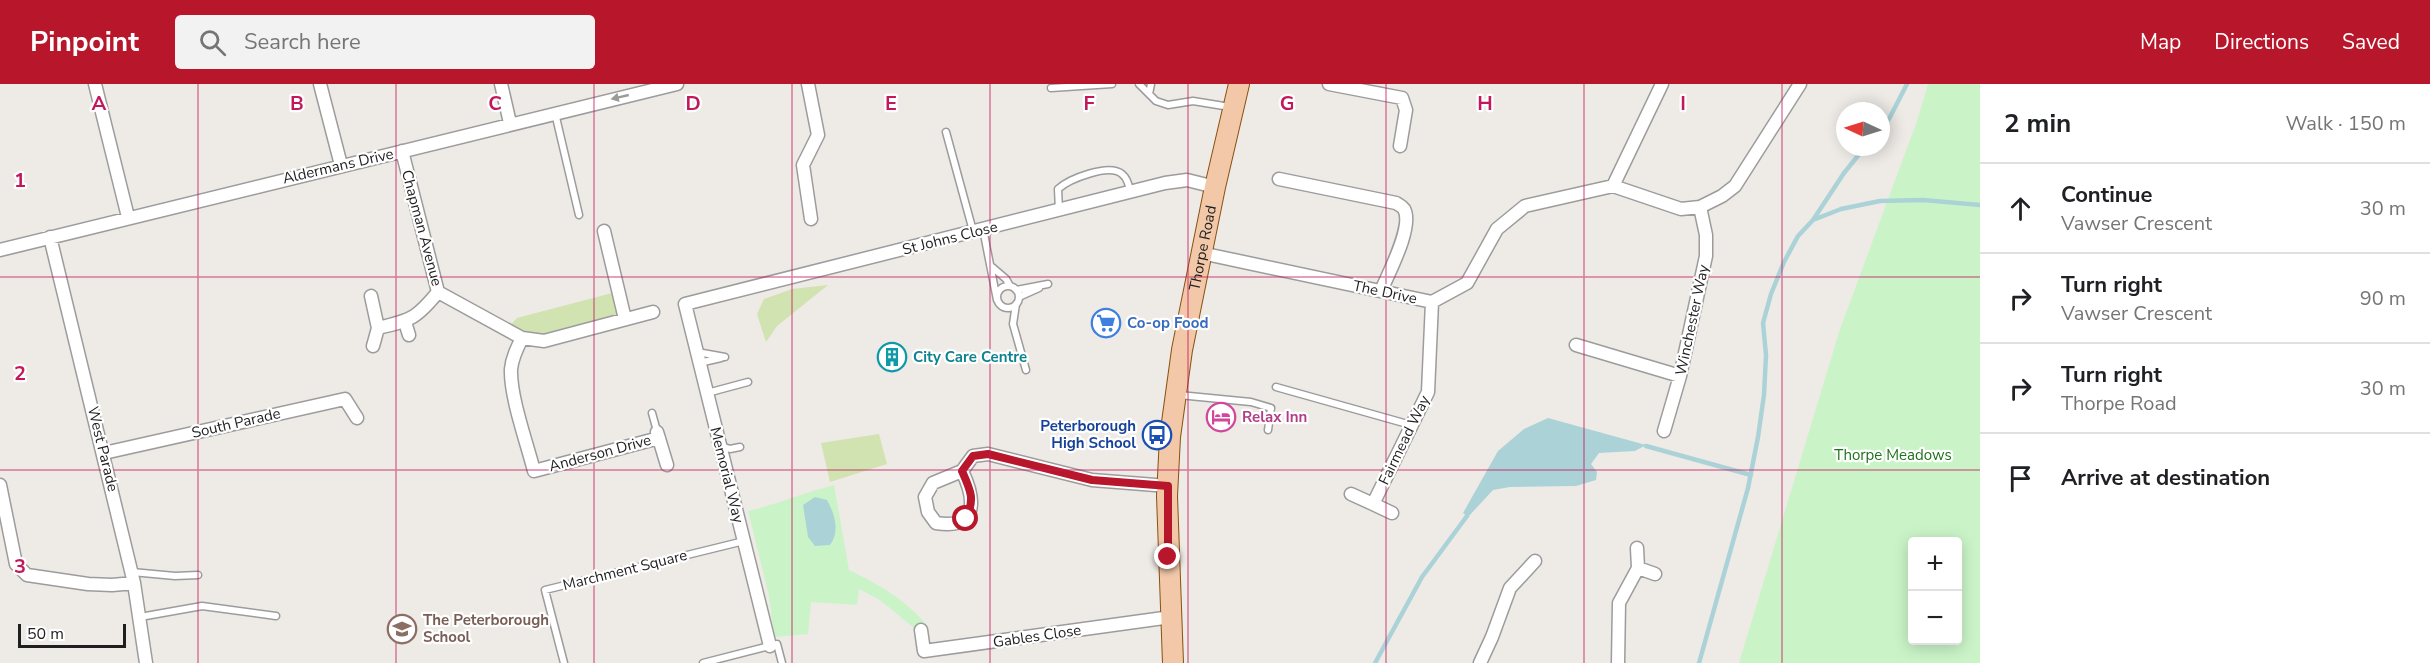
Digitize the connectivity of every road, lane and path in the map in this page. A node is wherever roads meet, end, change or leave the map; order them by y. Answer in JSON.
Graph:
{"nodes":[{"id":1,"x":95,"y":84,"type":"edge"},
{"id":2,"x":320,"y":84,"type":"edge"},
{"id":3,"x":501,"y":84,"type":"edge"},
{"id":4,"x":677,"y":84,"type":"edge"},
{"id":5,"x":808,"y":84,"type":"edge"},
{"id":6,"x":1112,"y":84,"type":"edge"},
{"id":7,"x":1139,"y":84,"type":"edge"},
{"id":8,"x":1151,"y":84,"type":"edge"},
{"id":9,"x":1239,"y":84,"type":"edge"},
{"id":10,"x":1329,"y":84,"type":"edge"},
{"id":11,"x":1662,"y":84,"type":"edge"},
{"id":12,"x":1800,"y":84,"type":"edge"},
{"id":13,"x":1051,"y":88,"type":"dead end"},
{"id":14,"x":1149,"y":94,"type":"junction"},
{"id":15,"x":1233,"y":108,"type":"junction"},
{"id":16,"x":555,"y":113,"type":"junction"},
{"id":17,"x":510,"y":123,"type":"junction"},
{"id":18,"x":946,"y":132,"type":"dead end"},
{"id":19,"x":1400,"y":146,"type":"dead end"},
{"id":20,"x":402,"y":151,"type":"junction"},
{"id":21,"x":341,"y":165,"type":"junction"},
{"id":22,"x":1279,"y":179,"type":"dead end"},
{"id":23,"x":1612,"y":186,"type":"junction"},
{"id":24,"x":1215,"y":187,"type":"junction"},
{"id":25,"x":1130,"y":191,"type":"junction"},
{"id":26,"x":1700,"y":207,"type":"junction"},
{"id":27,"x":1059,"y":210,"type":"junction"},
{"id":28,"x":579,"y":215,"type":"dead end"},
{"id":29,"x":128,"y":217,"type":"junction"},
{"id":30,"x":811,"y":219,"type":"dead end"},
{"id":31,"x":604,"y":231,"type":"dead end"},
{"id":32,"x":978,"y":231,"type":"junction"},
{"id":33,"x":50,"y":237,"type":"junction"},
{"id":34,"x":0,"y":250,"type":"edge"},
{"id":35,"x":1202,"y":253,"type":"junction"},
{"id":36,"x":992,"y":267,"type":"junction"},
{"id":37,"x":1381,"y":291,"type":"junction"},
{"id":38,"x":438,"y":292,"type":"junction"},
{"id":39,"x":1015,"y":294,"type":"junction"},
{"id":40,"x":371,"y":296,"type":"dead end"},
{"id":41,"x":1432,"y":302,"type":"junction"},
{"id":42,"x":999,"y":303,"type":"junction"},
{"id":43,"x":685,"y":304,"type":"joint"},
{"id":44,"x":652,"y":312,"type":"dead end"},
{"id":45,"x":625,"y":319,"type":"junction"},
{"id":46,"x":405,"y":322,"type":"junction"},
{"id":47,"x":1012,"y":324,"type":"junction"},
{"id":48,"x":378,"y":328,"type":"junction"},
{"id":49,"x":409,"y":335,"type":"dead end"},
{"id":50,"x":522,"y":338,"type":"junction"},
{"id":51,"x":1576,"y":345,"type":"dead end"},
{"id":52,"x":373,"y":346,"type":"dead end"},
{"id":53,"x":1026,"y":370,"type":"dead end"},
{"id":54,"x":1680,"y":376,"type":"junction"},
{"id":55,"x":748,"y":382,"type":"dead end"},
{"id":56,"x":1276,"y":387,"type":"dead end"},
{"id":57,"x":707,"y":393,"type":"junction"},
{"id":58,"x":1175,"y":395,"type":"junction"},
{"id":59,"x":652,"y":413,"type":"dead end"},
{"id":60,"x":357,"y":418,"type":"dead end"},
{"id":61,"x":1412,"y":425,"type":"junction"},
{"id":62,"x":1268,"y":430,"type":"dead end"},
{"id":63,"x":1664,"y":431,"type":"dead end"},
{"id":64,"x":658,"y":434,"type":"junction"},
{"id":65,"x":740,"y":447,"type":"dead end"},
{"id":66,"x":104,"y":453,"type":"junction"},
{"id":67,"x":726,"y":454,"type":"junction"},
{"id":68,"x":667,"y":465,"type":"dead end"},
{"id":69,"x":962,"y":471,"type":"junction"},
{"id":70,"x":0,"y":485,"type":"edge"},
{"id":71,"x":1168,"y":486,"type":"junction"},
{"id":72,"x":1351,"y":494,"type":"dead end"},
{"id":73,"x":1373,"y":504,"type":"junction"},
{"id":74,"x":1392,"y":513,"type":"dead end"},
{"id":75,"x":744,"y":541,"type":"junction"},
{"id":76,"x":1637,"y":548,"type":"dead end"},
{"id":77,"x":1535,"y":561,"type":"dead end"},
{"id":78,"x":1638,"y":568,"type":"junction"},
{"id":79,"x":1655,"y":574,"type":"dead end"},
{"id":80,"x":198,"y":575,"type":"dead end"},
{"id":81,"x":133,"y":577,"type":"junction"},
{"id":82,"x":276,"y":616,"type":"dead end"},
{"id":83,"x":141,"y":617,"type":"junction"},
{"id":84,"x":1171,"y":617,"type":"junction"},
{"id":85,"x":921,"y":630,"type":"dead end"},
{"id":86,"x":770,"y":646,"type":"junction"},
{"id":87,"x":146,"y":663,"type":"edge"},
{"id":88,"x":564,"y":663,"type":"edge"},
{"id":89,"x":704,"y":663,"type":"edge"},
{"id":90,"x":782,"y":663,"type":"edge"},
{"id":91,"x":1173,"y":663,"type":"edge"},
{"id":92,"x":1480,"y":663,"type":"edge"},
{"id":93,"x":1618,"y":663,"type":"edge"}],
"edges":[{"from":1,"to":29,"type":"street"},
{"from":2,"to":21,"type":"street"},
{"from":3,"to":17,"type":"street"},
{"from":4,"to":16,"type":"street","name":"Aldermans Drive","one_way":true},
{"from":5,"to":30,"type":"street"},
{"from":6,"to":13,"type":"lane"},
{"from":7,"to":14,"type":"lane"},
{"from":8,"to":14,"type":"lane"},
{"from":9,"to":15,"type":"main road","name":"Thorpe Road"},
{"from":10,"to":19,"type":"street"},
{"from":11,"to":23,"type":"street"},
{"from":12,"to":26,"type":"street"},
{"from":14,"to":15,"type":"lane"},
{"from":15,"to":24,"type":"main road","name":"Thorpe Road"},
{"from":16,"to":17,"type":"street","name":"Aldermans Drive"},
{"from":16,"to":28,"type":"lane"},
{"from":17,"to":20,"type":"street","name":"Aldermans Drive"},
{"from":18,"to":32,"type":"lane"},
{"from":20,"to":21,"type":"street","name":"Aldermans Drive"},
{"from":20,"to":38,"type":"street","name":"Chapman Avenue"},
{"from":21,"to":29,"type":"street","name":"Aldermans Drive"},
{"from":22,"to":37,"type":"street"},
{"from":23,"to":26,"type":"street"},
{"from":23,"to":41,"type":"street","name":"The Drive"},
{"from":24,"to":25,"type":"street","name":"St Johns Close"},
{"from":24,"to":35,"type":"main road","name":"Thorpe Road"},
{"from":25,"to":27,"type":"street","name":"St Johns Close"},
{"from":25,"to":27,"type":"lane"},
{"from":26,"to":54,"type":"street","name":"Winchester Way"},
{"from":27,"to":32,"type":"street","name":"St Johns Close"},
{"from":29,"to":33,"type":"street","name":"Aldermans Drive"},
{"from":31,"to":45,"type":"street"},
{"from":32,"to":36,"type":"lane"},
{"from":32,"to":43,"type":"street","name":"St Johns Close"},
{"from":33,"to":34,"type":"street","name":"Aldermans Drive"},
{"from":33,"to":66,"type":"street","name":"West Parade"},
{"from":35,"to":37,"type":"street","name":"The Drive"},
{"from":35,"to":58,"type":"main road","name":"Thorpe Road"},
{"from":36,"to":39,"type":"lane"},
{"from":36,"to":42,"type":"lane"},
{"from":37,"to":41,"type":"street","name":"The Drive"},
{"from":38,"to":46,"type":"street"},
{"from":38,"to":50,"type":"street","name":"Chapman Avenue"},
{"from":39,"to":42,"type":"lane"},
{"from":39,"to":42,"type":"lane"},
{"from":39,"to":47,"type":"lane"},
{"from":40,"to":48,"type":"street"},
{"from":41,"to":61,"type":"street","name":"Fairmead Way"},
{"from":42,"to":47,"type":"lane"},
{"from":43,"to":57,"type":"street","name":"Memorial Way"},
{"from":44,"to":45,"type":"street","name":"Chapman Avenue"},
{"from":45,"to":50,"type":"street","name":"Chapman Avenue"},
{"from":46,"to":48,"type":"street"},
{"from":46,"to":49,"type":"street"},
{"from":47,"to":53,"type":"lane"},
{"from":48,"to":52,"type":"street"},
{"from":50,"to":64,"type":"street","name":"Anderson Drive"},
{"from":51,"to":54,"type":"street"},
{"from":54,"to":63,"type":"street","name":"Winchester Way"},
{"from":55,"to":57,"type":"lane"},
{"from":56,"to":61,"type":"lane"},
{"from":57,"to":67,"type":"street","name":"Memorial Way"},
{"from":58,"to":62,"type":"lane"},
{"from":58,"to":71,"type":"main road","name":"Thorpe Road"},
{"from":59,"to":64,"type":"lane"},
{"from":60,"to":66,"type":"street","name":"South Parade"},
{"from":61,"to":73,"type":"street","name":"Fairmead Way"},
{"from":64,"to":68,"type":"street","name":"Anderson Drive"},
{"from":65,"to":67,"type":"lane"},
{"from":66,"to":81,"type":"street","name":"West Parade"},
{"from":67,"to":75,"type":"street","name":"Memorial Way"},
{"from":69,"to":69,"type":"street"},
{"from":69,"to":71,"type":"street"},
{"from":70,"to":81,"type":"street"},
{"from":71,"to":84,"type":"main road","name":"Thorpe Road"},
{"from":72,"to":73,"type":"street","name":"Fairmead Way"},
{"from":73,"to":74,"type":"street","name":"Fairmead Way"},
{"from":75,"to":86,"type":"street","name":"Memorial Way"},
{"from":75,"to":88,"type":"lane","name":"Marchment Square"},
{"from":76,"to":78,"type":"street"},
{"from":77,"to":92,"type":"street"},
{"from":78,"to":79,"type":"street"},
{"from":78,"to":93,"type":"street"},
{"from":80,"to":81,"type":"lane"},
{"from":81,"to":83,"type":"street","name":"West Parade"},
{"from":82,"to":83,"type":"lane"},
{"from":83,"to":87,"type":"street","name":"West Parade"},
{"from":84,"to":85,"type":"street","name":"Gables Close"},
{"from":84,"to":91,"type":"main road","name":"Thorpe Road"},
{"from":86,"to":89,"type":"lane"},
{"from":86,"to":90,"type":"lane"}]}
